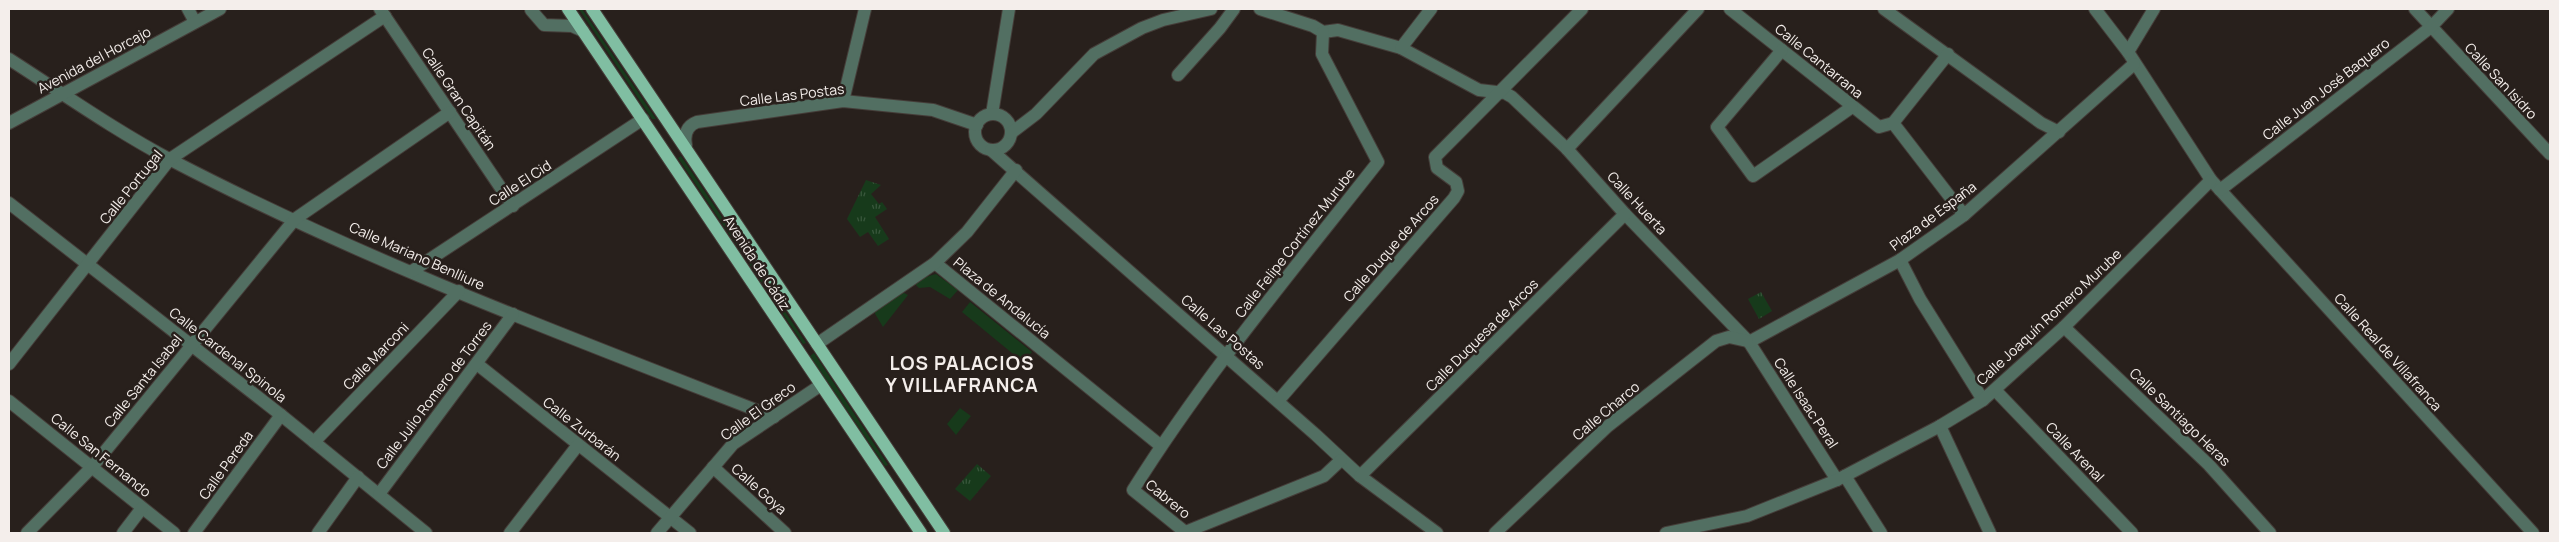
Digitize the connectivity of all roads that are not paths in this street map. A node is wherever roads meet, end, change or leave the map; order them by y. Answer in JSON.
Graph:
{"nodes":[{"id":1,"x":188,"y":9,"type":"edge"},
{"id":2,"x":220,"y":9,"type":"edge"},
{"id":3,"x":568,"y":9,"type":"edge"},
{"id":4,"x":595,"y":9,"type":"edge"},
{"id":5,"x":865,"y":9,"type":"edge"},
{"id":6,"x":1009,"y":9,"type":"edge"},
{"id":7,"x":1211,"y":9,"type":"edge"},
{"id":8,"x":1234,"y":9,"type":"edge"},
{"id":9,"x":1260,"y":9,"type":"edge"},
{"id":10,"x":1431,"y":9,"type":"edge"},
{"id":11,"x":1582,"y":9,"type":"edge"},
{"id":12,"x":1698,"y":9,"type":"edge"},
{"id":13,"x":1730,"y":9,"type":"edge"},
{"id":14,"x":1884,"y":9,"type":"edge"},
{"id":15,"x":2095,"y":9,"type":"edge"},
{"id":16,"x":2154,"y":9,"type":"edge"},
{"id":17,"x":2415,"y":9,"type":"edge"},
{"id":18,"x":2448,"y":9,"type":"edge"},
{"id":19,"x":530,"y":10,"type":"dead end"},
{"id":20,"x":383,"y":12,"type":"edge"},
{"id":21,"x":195,"y":22,"type":"junction"},
{"id":22,"x":2431,"y":28,"type":"junction"},
{"id":23,"x":583,"y":31,"type":"junction"},
{"id":24,"x":1323,"y":32,"type":"junction"},
{"id":25,"x":1400,"y":48,"type":"junction"},
{"id":26,"x":1782,"y":50,"type":"junction"},
{"id":27,"x":2128,"y":52,"type":"junction"},
{"id":28,"x":1948,"y":54,"type":"junction"},
{"id":29,"x":9,"y":59,"type":"edge"},
{"id":30,"x":2134,"y":64,"type":"junction"},
{"id":31,"x":1178,"y":75,"type":"dead end"},
{"id":32,"x":63,"y":93,"type":"junction"},
{"id":33,"x":1497,"y":93,"type":"junction"},
{"id":34,"x":843,"y":102,"type":"junction"},
{"id":35,"x":1852,"y":107,"type":"junction"},
{"id":36,"x":450,"y":112,"type":"junction"},
{"id":37,"x":992,"y":114,"type":"junction"},
{"id":38,"x":644,"y":119,"type":"junction"},
{"id":39,"x":9,"y":123,"type":"edge"},
{"id":40,"x":1893,"y":123,"type":"junction"},
{"id":41,"x":977,"y":125,"type":"junction"},
{"id":42,"x":2059,"y":132,"type":"junction"},
{"id":43,"x":1011,"y":133,"type":"junction"},
{"id":44,"x":686,"y":145,"type":"junction"},
{"id":45,"x":1567,"y":149,"type":"junction"},
{"id":46,"x":991,"y":150,"type":"junction"},
{"id":47,"x":2550,"y":154,"type":"edge"},
{"id":48,"x":170,"y":159,"type":"junction"},
{"id":49,"x":1016,"y":170,"type":"junction"},
{"id":50,"x":2211,"y":180,"type":"junction"},
{"id":51,"x":2220,"y":190,"type":"junction"},
{"id":52,"x":9,"y":203,"type":"edge"},
{"id":53,"x":512,"y":206,"type":"junction"},
{"id":54,"x":1625,"y":214,"type":"junction"},
{"id":55,"x":1964,"y":216,"type":"junction"},
{"id":56,"x":295,"y":219,"type":"junction"},
{"id":57,"x":1900,"y":260,"type":"junction"},
{"id":58,"x":935,"y":263,"type":"junction"},
{"id":59,"x":88,"y":264,"type":"junction"},
{"id":60,"x":412,"y":271,"type":"junction"},
{"id":61,"x":459,"y":291,"type":"junction"},
{"id":62,"x":513,"y":314,"type":"junction"},
{"id":63,"x":2064,"y":327,"type":"junction"},
{"id":64,"x":1749,"y":342,"type":"junction"},
{"id":65,"x":817,"y":344,"type":"junction"},
{"id":66,"x":192,"y":345,"type":"junction"},
{"id":67,"x":1227,"y":356,"type":"junction"},
{"id":68,"x":9,"y":364,"type":"edge"},
{"id":69,"x":477,"y":364,"type":"junction"},
{"id":70,"x":821,"y":385,"type":"junction"},
{"id":71,"x":1996,"y":391,"type":"junction"},
{"id":72,"x":1983,"y":400,"type":"junction"},
{"id":73,"x":9,"y":401,"type":"edge"},
{"id":74,"x":1278,"y":401,"type":"junction"},
{"id":75,"x":281,"y":415,"type":"junction"},
{"id":76,"x":774,"y":417,"type":"junction"},
{"id":77,"x":1940,"y":426,"type":"junction"},
{"id":78,"x":314,"y":442,"type":"junction"},
{"id":79,"x":578,"y":445,"type":"junction"},
{"id":80,"x":1161,"y":446,"type":"junction"},
{"id":81,"x":1340,"y":460,"type":"junction"},
{"id":82,"x":93,"y":466,"type":"junction"},
{"id":83,"x":713,"y":467,"type":"junction"},
{"id":84,"x":1360,"y":476,"type":"junction"},
{"id":85,"x":358,"y":477,"type":"junction"},
{"id":86,"x":1841,"y":478,"type":"junction"},
{"id":87,"x":1133,"y":490,"type":"joint"},
{"id":88,"x":379,"y":494,"type":"junction"},
{"id":89,"x":142,"y":508,"type":"junction"},
{"id":90,"x":670,"y":517,"type":"junction"},
{"id":91,"x":27,"y":533,"type":"edge"},
{"id":92,"x":123,"y":533,"type":"edge"},
{"id":93,"x":174,"y":533,"type":"edge"},
{"id":94,"x":194,"y":533,"type":"edge"},
{"id":95,"x":318,"y":533,"type":"edge"},
{"id":96,"x":426,"y":533,"type":"edge"},
{"id":97,"x":510,"y":533,"type":"edge"},
{"id":98,"x":657,"y":533,"type":"edge"},
{"id":99,"x":690,"y":533,"type":"edge"},
{"id":100,"x":785,"y":533,"type":"edge"},
{"id":101,"x":921,"y":533,"type":"edge"},
{"id":102,"x":944,"y":533,"type":"edge"},
{"id":103,"x":1184,"y":533,"type":"edge"},
{"id":104,"x":1437,"y":533,"type":"edge"},
{"id":105,"x":1495,"y":533,"type":"edge"},
{"id":106,"x":1666,"y":533,"type":"edge"},
{"id":107,"x":1881,"y":533,"type":"edge"},
{"id":108,"x":1990,"y":533,"type":"edge"},
{"id":109,"x":2132,"y":533,"type":"edge"},
{"id":110,"x":2270,"y":533,"type":"edge"},
{"id":111,"x":2533,"y":533,"type":"edge"}],
"edges":[{"from":1,"to":21,"type":"street"},
{"from":2,"to":21,"type":"street","name":"Avenida del Horcajo"},
{"from":3,"to":23,"type":"main road","name":"Avenida de Cádiz"},
{"from":4,"to":44,"type":"main road","name":"Avenida de Cádiz"},
{"from":5,"to":34,"type":"street"},
{"from":6,"to":37,"type":"street"},
{"from":7,"to":43,"type":"street"},
{"from":8,"to":31,"type":"street"},
{"from":9,"to":24,"type":"street"},
{"from":10,"to":25,"type":"street"},
{"from":11,"to":33,"type":"street"},
{"from":12,"to":45,"type":"street"},
{"from":13,"to":26,"type":"street","name":"Calle Cantarrana"},
{"from":14,"to":28,"type":"street"},
{"from":15,"to":27,"type":"street"},
{"from":16,"to":27,"type":"street"},
{"from":17,"to":22,"type":"street","name":"Calle San Isidro"},
{"from":18,"to":22,"type":"street","name":"Calle Juan José Baquero"},
{"from":19,"to":23,"type":"street"},
{"from":20,"to":36,"type":"street","name":"Calle Gran Capitán"},
{"from":20,"to":48,"type":"street","name":"Calle Portugal"},
{"from":21,"to":32,"type":"street","name":"Avenida del Horcajo"},
{"from":22,"to":47,"type":"street","name":"Calle San Isidro"},
{"from":22,"to":51,"type":"street","name":"Calle Juan José Baquero"},
{"from":23,"to":38,"type":"main road","name":"Avenida de Cádiz"},
{"from":24,"to":25,"type":"street","name":"Calle Huerta"},
{"from":24,"to":67,"type":"street","name":"Calle Felipe Cortínez Murube"},
{"from":25,"to":33,"type":"street","name":"Calle Huerta"},
{"from":26,"to":35,"type":"street","name":"Calle Cantarrana"},
{"from":26,"to":35,"type":"street"},
{"from":27,"to":30,"type":"street"},
{"from":28,"to":40,"type":"street"},
{"from":28,"to":42,"type":"street"},
{"from":29,"to":32,"type":"street","name":"Calle Mariano Benlliure"},
{"from":30,"to":42,"type":"street","name":"Plaza de España"},
{"from":30,"to":50,"type":"street"},
{"from":32,"to":39,"type":"street","name":"Avenida del Horcajo"},
{"from":32,"to":48,"type":"street","name":"Calle Mariano Benlliure"},
{"from":33,"to":45,"type":"street","name":"Calle Huerta"},
{"from":33,"to":74,"type":"street","name":"Calle Duque de Arcos"},
{"from":34,"to":41,"type":"street","name":"Calle Las Postas"},
{"from":34,"to":44,"type":"street","name":"Calle Las Postas"},
{"from":35,"to":40,"type":"street","name":"Calle Cantarrana"},
{"from":36,"to":53,"type":"street","name":"Calle Gran Capitán"},
{"from":36,"to":56,"type":"street","name":"Calle Santa Isabel"},
{"from":37,"to":41,"type":"street"},
{"from":37,"to":43,"type":"street"},
{"from":38,"to":53,"type":"street","name":"Calle El Cid"},
{"from":38,"to":70,"type":"main road","name":"Avenida de Cádiz"},
{"from":40,"to":55,"type":"street"},
{"from":41,"to":46,"type":"street"},
{"from":42,"to":55,"type":"street","name":"Plaza de España"},
{"from":43,"to":46,"type":"street"},
{"from":44,"to":65,"type":"main road","name":"Avenida de Cádiz"},
{"from":45,"to":54,"type":"street","name":"Calle Huerta"},
{"from":46,"to":49,"type":"street","name":"Calle Las Postas"},
{"from":48,"to":56,"type":"street","name":"Calle Mariano Benlliure"},
{"from":48,"to":59,"type":"street","name":"Calle Portugal"},
{"from":49,"to":58,"type":"street"},
{"from":49,"to":67,"type":"street","name":"Calle Las Postas"},
{"from":50,"to":51,"type":"street","name":"Calle Real de Villafranca"},
{"from":50,"to":63,"type":"street","name":"Calle Joaquín Romero Murube"},
{"from":51,"to":111,"type":"street","name":"Calle Real de Villafranca"},
{"from":52,"to":59,"type":"street","name":"Calle Cardenal Spinola"},
{"from":53,"to":60,"type":"street","name":"Calle El Cid"},
{"from":54,"to":64,"type":"street","name":"Calle Huerta"},
{"from":54,"to":84,"type":"street","name":"Calle Duquesa de Arcos"},
{"from":55,"to":57,"type":"street","name":"Plaza de España"},
{"from":56,"to":60,"type":"street","name":"Calle Mariano Benlliure"},
{"from":56,"to":66,"type":"street","name":"Calle Santa Isabel"},
{"from":57,"to":64,"type":"street","name":"Plaza de España"},
{"from":57,"to":72,"type":"street"},
{"from":58,"to":65,"type":"street","name":"Plaza de Andalucía"},
{"from":58,"to":80,"type":"street","name":"Plaza de Andalucía"},
{"from":59,"to":66,"type":"street","name":"Calle Cardenal Spinola"},
{"from":59,"to":68,"type":"street","name":"Calle Portugal"},
{"from":60,"to":61,"type":"street","name":"Calle Mariano Benlliure"},
{"from":61,"to":62,"type":"street","name":"Calle Mariano Benlliure"},
{"from":61,"to":78,"type":"street","name":"Calle Marconi"},
{"from":62,"to":69,"type":"street","name":"Calle Julio Romero de Torres"},
{"from":62,"to":76,"type":"street","name":"Calle Mariano Benlliure"},
{"from":63,"to":71,"type":"street","name":"Calle Joaquín Romero Murube"},
{"from":63,"to":110,"type":"street","name":"Calle Santiago Heras"},
{"from":64,"to":86,"type":"street","name":"Calle Isaac Peral"},
{"from":64,"to":105,"type":"street","name":"Calle Charco"},
{"from":65,"to":102,"type":"main road","name":"Avenida de Cádiz"},
{"from":66,"to":75,"type":"street","name":"Calle Cardenal Spinola"},
{"from":66,"to":82,"type":"street","name":"Calle Santa Isabel"},
{"from":67,"to":74,"type":"street","name":"Calle Las Postas"},
{"from":67,"to":80,"type":"street","name":"Calle Felipe Cortínez Murube"},
{"from":69,"to":79,"type":"street","name":"Calle Zurbarán"},
{"from":69,"to":88,"type":"street","name":"Calle Julio Romero de Torres"},
{"from":70,"to":76,"type":"street","name":"Calle El Greco"},
{"from":70,"to":101,"type":"main road","name":"Avenida de Cádiz"},
{"from":71,"to":72,"type":"street","name":"Calle Joaquín Romero Murube"},
{"from":71,"to":109,"type":"street","name":"Calle Arenal"},
{"from":72,"to":77,"type":"street","name":"Calle Joaquín Romero Murube"},
{"from":73,"to":82,"type":"street","name":"Calle San Fernando"},
{"from":74,"to":81,"type":"street","name":"Calle Las Postas"},
{"from":75,"to":78,"type":"street","name":"Calle Cardenal Spinola"},
{"from":75,"to":94,"type":"street","name":"Calle Pereda"},
{"from":76,"to":83,"type":"street","name":"Calle El Greco"},
{"from":77,"to":86,"type":"street","name":"Calle Joaquín Romero Murube"},
{"from":77,"to":108,"type":"street"},
{"from":78,"to":85,"type":"street","name":"Calle Cardenal Spinola"},
{"from":79,"to":90,"type":"street","name":"Calle Zurbarán"},
{"from":79,"to":97,"type":"street"},
{"from":80,"to":87,"type":"street","name":"Calle Felipe Cortínez Murube"},
{"from":81,"to":84,"type":"street","name":"Calle Las Postas"},
{"from":81,"to":103,"type":"street"},
{"from":82,"to":89,"type":"street","name":"Calle San Fernando"},
{"from":82,"to":91,"type":"street","name":"Calle Santa Isabel"},
{"from":83,"to":90,"type":"street","name":"Calle El Greco"},
{"from":83,"to":100,"type":"street","name":"Calle Goya"},
{"from":84,"to":104,"type":"street","name":"Calle Las Postas"},
{"from":85,"to":88,"type":"street","name":"Calle Cardenal Spinola"},
{"from":85,"to":95,"type":"street"},
{"from":86,"to":106,"type":"street","name":"Calle Joaquín Romero Murube"},
{"from":86,"to":107,"type":"street","name":"Calle Isaac Peral"},
{"from":87,"to":103,"type":"street","name":"Cabrero"},
{"from":88,"to":96,"type":"street","name":"Calle Cardenal Spinola"},
{"from":89,"to":92,"type":"street"},
{"from":89,"to":93,"type":"street","name":"Calle San Fernando"},
{"from":90,"to":98,"type":"street","name":"Calle El Greco"},
{"from":90,"to":99,"type":"street","name":"Calle Zurbarán"}]}
